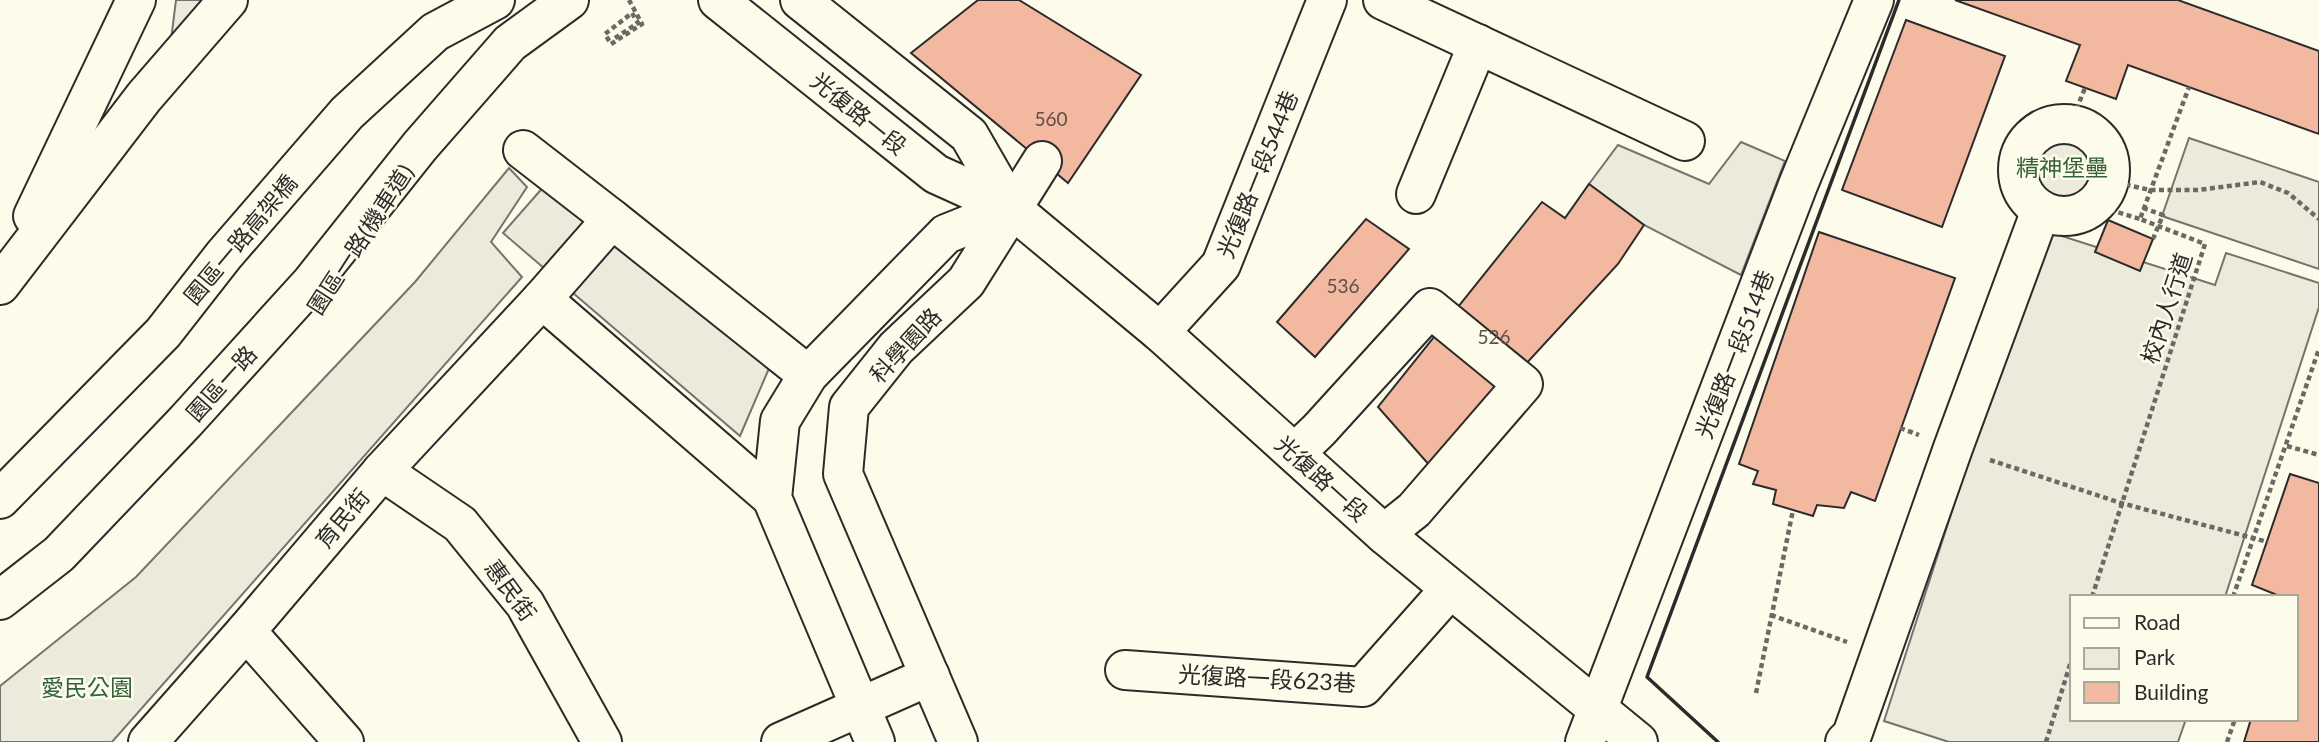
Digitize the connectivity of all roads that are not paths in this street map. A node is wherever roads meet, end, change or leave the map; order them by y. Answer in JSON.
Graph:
{"nodes":[{"id":1,"x":136,"y":0,"type":"edge"},
{"id":2,"x":228,"y":0,"type":"edge"},
{"id":3,"x":495,"y":0,"type":"edge"},
{"id":4,"x":520,"y":0,"type":"edge"},
{"id":5,"x":569,"y":0,"type":"edge"},
{"id":6,"x":718,"y":0,"type":"edge"},
{"id":7,"x":1327,"y":0,"type":"edge"},
{"id":8,"x":1384,"y":0,"type":"edge"},
{"id":9,"x":1874,"y":0,"type":"edge"},
{"id":10,"x":817,"y":5,"type":"edge"},
{"id":11,"x":1478,"y":44,"type":"junction"},
{"id":12,"x":1685,"y":141,"type":"dead end"},
{"id":13,"x":420,"y":146,"type":"junction"},
{"id":14,"x":523,"y":150,"type":"dead end"},
{"id":15,"x":1042,"y":161,"type":"dead end"},
{"id":16,"x":1416,"y":194,"type":"dead end"},
{"id":17,"x":1011,"y":208,"type":"junction"},
{"id":18,"x":2041,"y":209,"type":"junction"},
{"id":19,"x":612,"y":219,"type":"junction"},
{"id":20,"x":1,"y":283,"type":"edge"},
{"id":21,"x":542,"y":299,"type":"junction"},
{"id":22,"x":1160,"y":332,"type":"junction"},
{"id":23,"x":808,"y":375,"type":"junction"},
{"id":24,"x":1294,"y":453,"type":"junction"},
{"id":25,"x":382,"y":471,"type":"junction"},
{"id":26,"x":772,"y":498,"type":"junction"},
{"id":27,"x":0,"y":499,"type":"edge"},
{"id":28,"x":1384,"y":534,"type":"junction"},
{"id":29,"x":1450,"y":589,"type":"junction"},
{"id":30,"x":0,"y":600,"type":"edge"},
{"id":31,"x":0,"y":625,"type":"edge"},
{"id":32,"x":246,"y":631,"type":"junction"},
{"id":33,"x":1125,"y":670,"type":"dead end"},
{"id":34,"x":930,"y":676,"type":"junction"},
{"id":35,"x":860,"y":707,"type":"junction"},
{"id":36,"x":1591,"y":726,"type":"edge"},
{"id":37,"x":148,"y":742,"type":"edge"},
{"id":38,"x":344,"y":742,"type":"edge"},
{"id":39,"x":602,"y":742,"type":"edge"},
{"id":40,"x":781,"y":742,"type":"edge"},
{"id":41,"x":875,"y":742,"type":"edge"},
{"id":42,"x":958,"y":742,"type":"edge"},
{"id":43,"x":1638,"y":742,"type":"edge"},
{"id":44,"x":1846,"y":742,"type":"edge"}],
"edges":[{"from":1,"to":20,"type":"street"},
{"from":2,"to":20,"type":"street"},
{"from":3,"to":27,"type":"street","name":"園區一路高架橋"},
{"from":4,"to":13,"type":"street","name":"園區一路"},
{"from":5,"to":13,"type":"street","name":"園區一路"},
{"from":6,"to":17,"type":"street","name":"光復路一段"},
{"from":7,"to":22,"type":"street","name":"光復路一段544巷"},
{"from":8,"to":11,"type":"street"},
{"from":9,"to":36,"type":"street","name":"光復路一段514巷"},
{"from":10,"to":17,"type":"street","name":"光復路一段"},
{"from":11,"to":12,"type":"street"},
{"from":11,"to":16,"type":"street"},
{"from":13,"to":30,"type":"street","name":"園區一路"},
{"from":13,"to":31,"type":"street","name":"園區一路(機車道)"},
{"from":14,"to":19,"type":"street"},
{"from":15,"to":17,"type":"street"},
{"from":17,"to":22,"type":"street","name":"光復路一段"},
{"from":17,"to":23,"type":"street","name":"科學園路"},
{"from":17,"to":34,"type":"street","name":"科學園路"},
{"from":18,"to":18,"type":"street"},
{"from":18,"to":44,"type":"street"},
{"from":19,"to":21,"type":"street"},
{"from":19,"to":23,"type":"street"},
{"from":21,"to":25,"type":"street","name":"育民街"},
{"from":21,"to":26,"type":"street","name":"科學園路"},
{"from":22,"to":24,"type":"street","name":"光復路一段"},
{"from":23,"to":26,"type":"street","name":"科學園路"},
{"from":24,"to":28,"type":"street","name":"光復路一段"},
{"from":24,"to":28,"type":"street"},
{"from":25,"to":32,"type":"street","name":"育民街"},
{"from":25,"to":39,"type":"street","name":"惠民街"},
{"from":26,"to":35,"type":"street","name":"科學園路"},
{"from":28,"to":29,"type":"street","name":"光復路一段"},
{"from":29,"to":33,"type":"street","name":"光復路一段623巷"},
{"from":29,"to":36,"type":"street","name":"光復路一段"},
{"from":32,"to":37,"type":"street","name":"育民街"},
{"from":32,"to":38,"type":"street"},
{"from":34,"to":35,"type":"street"},
{"from":34,"to":42,"type":"street","name":"科學園路"},
{"from":35,"to":40,"type":"street"},
{"from":35,"to":41,"type":"street","name":"科學園路"},
{"from":36,"to":43,"type":"street","name":"光復路一段"}]}
